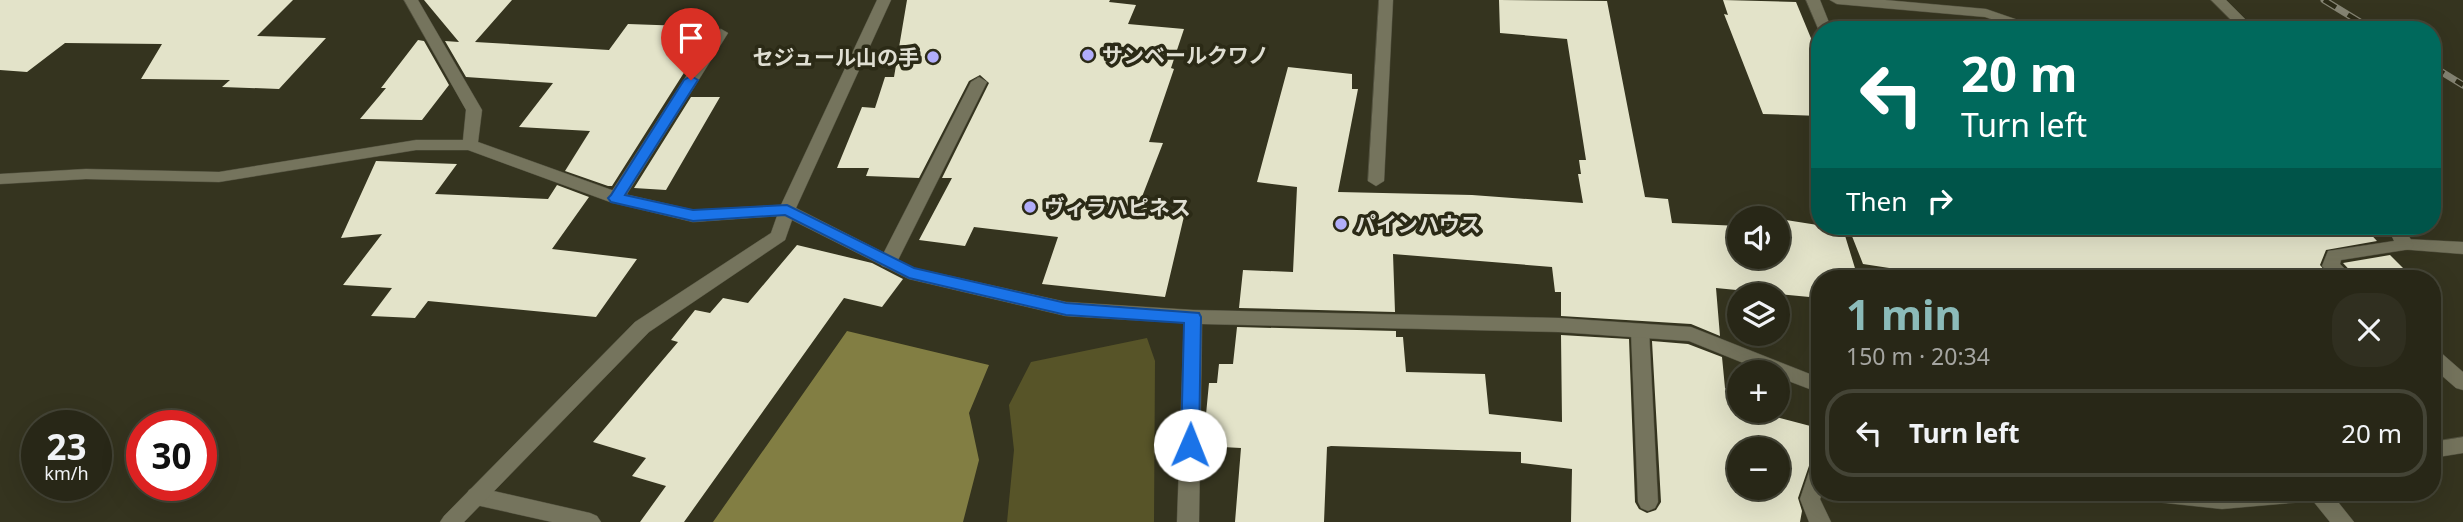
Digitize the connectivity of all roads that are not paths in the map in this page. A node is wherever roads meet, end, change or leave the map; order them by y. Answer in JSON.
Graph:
{"nodes":[{"id":1,"x":411,"y":0,"type":"edge"},
{"id":2,"x":884,"y":0,"type":"edge"},
{"id":3,"x":1386,"y":0,"type":"edge"},
{"id":4,"x":1812,"y":0,"type":"edge"},
{"id":5,"x":1837,"y":0,"type":"edge"},
{"id":6,"x":2218,"y":0,"type":"edge"},
{"id":7,"x":1859,"y":1,"type":"edge"},
{"id":8,"x":1821,"y":21,"type":"edge"},
{"id":9,"x":2011,"y":21,"type":"edge"},
{"id":10,"x":2240,"y":21,"type":"edge"},
{"id":11,"x":721,"y":33,"type":"dead end"},
{"id":12,"x":979,"y":82,"type":"dead end"},
{"id":13,"x":470,"y":145,"type":"junction"},
{"id":14,"x":0,"y":179,"type":"edge"},
{"id":15,"x":1376,"y":181,"type":"dead end"},
{"id":16,"x":616,"y":198,"type":"junction"},
{"id":17,"x":787,"y":210,"type":"junction"},
{"id":18,"x":2400,"y":235,"type":"edge"},
{"id":19,"x":2406,"y":245,"type":"junction"},
{"id":20,"x":2463,"y":248,"type":"edge"},
{"id":21,"x":888,"y":262,"type":"junction"},
{"id":22,"x":2336,"y":270,"type":"edge"},
{"id":23,"x":1193,"y":317,"type":"junction"},
{"id":24,"x":1640,"y":331,"type":"junction"},
{"id":25,"x":2441,"y":364,"type":"edge"},
{"id":26,"x":1811,"y":382,"type":"edge"},
{"id":27,"x":2463,"y":383,"type":"edge"},
{"id":28,"x":2463,"y":444,"type":"edge"},
{"id":29,"x":2441,"y":448,"type":"edge"},
{"id":30,"x":476,"y":496,"type":"junction"},
{"id":31,"x":1811,"y":496,"type":"edge"},
{"id":32,"x":2324,"y":501,"type":"edge"},
{"id":33,"x":1648,"y":502,"type":"dead end"},
{"id":34,"x":451,"y":522,"type":"edge"},
{"id":35,"x":590,"y":522,"type":"edge"},
{"id":36,"x":1188,"y":522,"type":"edge"},
{"id":37,"x":1820,"y":522,"type":"edge"},
{"id":38,"x":2343,"y":522,"type":"edge"}],
"edges":[{"from":1,"to":13,"type":"street"},
{"from":2,"to":17,"type":"street"},
{"from":3,"to":15,"type":"street"},
{"from":4,"to":8,"type":"street"},
{"from":5,"to":7,"type":"street"},
{"from":6,"to":10,"type":"street"},
{"from":7,"to":9,"type":"street"},
{"from":11,"to":16,"type":"street"},
{"from":12,"to":21,"type":"street"},
{"from":13,"to":14,"type":"street"},
{"from":13,"to":16,"type":"street"},
{"from":16,"to":17,"type":"street"},
{"from":17,"to":21,"type":"street"},
{"from":17,"to":30,"type":"street"},
{"from":18,"to":19,"type":"street"},
{"from":19,"to":20,"type":"street"},
{"from":19,"to":22,"type":"street"},
{"from":21,"to":23,"type":"street"},
{"from":23,"to":24,"type":"street"},
{"from":23,"to":36,"type":"street"},
{"from":24,"to":26,"type":"street"},
{"from":24,"to":33,"type":"street"},
{"from":25,"to":27,"type":"street"},
{"from":28,"to":29,"type":"street"},
{"from":30,"to":34,"type":"street"},
{"from":30,"to":35,"type":"street"},
{"from":31,"to":37,"type":"street"},
{"from":32,"to":38,"type":"street"}]}
